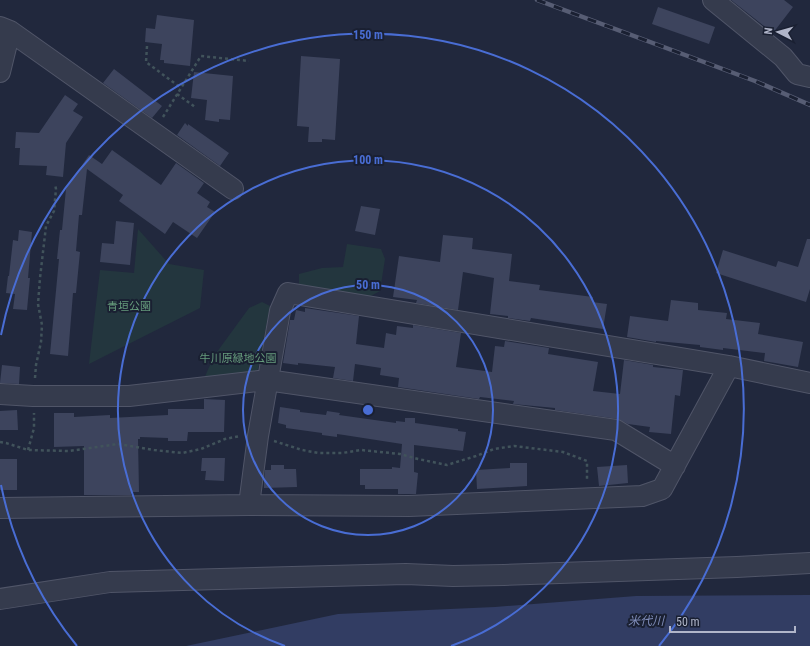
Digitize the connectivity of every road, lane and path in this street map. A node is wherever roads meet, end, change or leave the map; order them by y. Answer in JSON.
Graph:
{"nodes":[{"id":1,"x":713,"y":0,"type":"edge"},
{"id":2,"x":5,"y":29,"type":"edge"},
{"id":3,"x":147,"y":46,"type":"dead end"},
{"id":4,"x":249,"y":61,"type":"dead end"},
{"id":5,"x":0,"y":72,"type":"edge"},
{"id":6,"x":810,"y":77,"type":"edge"},
{"id":7,"x":181,"y":88,"type":"junction"},
{"id":8,"x":177,"y":94,"type":"junction"},
{"id":9,"x":195,"y":107,"type":"dead end"},
{"id":10,"x":153,"y":132,"type":"junction"},
{"id":11,"x":55,"y":184,"type":"dead end"},
{"id":12,"x":234,"y":189,"type":"dead end"},
{"id":13,"x":729,"y":366,"type":"junction"},
{"id":14,"x":267,"y":380,"type":"junction"},
{"id":15,"x":810,"y":383,"type":"edge"},
{"id":16,"x":0,"y":394,"type":"edge"},
{"id":17,"x":33,"y":396,"type":"junction"},
{"id":18,"x":258,"y":436,"type":"junction"},
{"id":19,"x":0,"y":442,"type":"edge"},
{"id":20,"x":28,"y":450,"type":"junction"},
{"id":21,"x":675,"y":466,"type":"junction"},
{"id":22,"x":589,"y":499,"type":"junction"},
{"id":23,"x":250,"y":505,"type":"junction"},
{"id":24,"x":0,"y":508,"type":"edge"},
{"id":25,"x":810,"y":563,"type":"edge"},
{"id":26,"x":0,"y":599,"type":"edge"}],
"edges":[{"from":1,"to":6,"type":"street"},
{"from":2,"to":5,"type":"street"},
{"from":2,"to":10,"type":"street"},
{"from":3,"to":7,"type":"path"},
{"from":4,"to":7,"type":"path"},
{"from":7,"to":8,"type":"path"},
{"from":8,"to":9,"type":"path"},
{"from":8,"to":10,"type":"path"},
{"from":10,"to":12,"type":"street"},
{"from":11,"to":17,"type":"path"},
{"from":13,"to":14,"type":"street"},
{"from":13,"to":15,"type":"street"},
{"from":13,"to":21,"type":"street"},
{"from":14,"to":17,"type":"street"},
{"from":14,"to":18,"type":"street"},
{"from":14,"to":21,"type":"street"},
{"from":16,"to":17,"type":"street"},
{"from":17,"to":20,"type":"path"},
{"from":18,"to":20,"type":"path"},
{"from":18,"to":22,"type":"path"},
{"from":18,"to":23,"type":"street"},
{"from":19,"to":20,"type":"path"},
{"from":21,"to":22,"type":"street"},
{"from":22,"to":23,"type":"street"},
{"from":23,"to":24,"type":"street"},
{"from":25,"to":26,"type":"street"}]}
